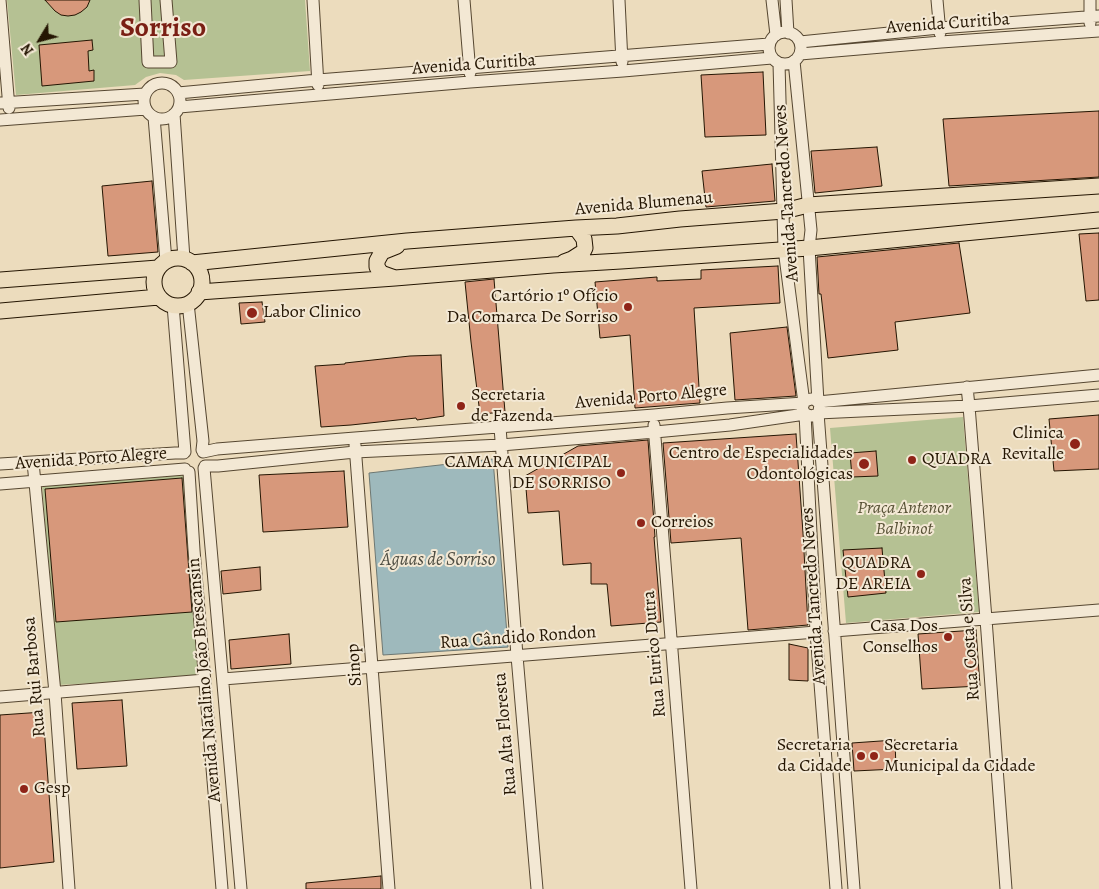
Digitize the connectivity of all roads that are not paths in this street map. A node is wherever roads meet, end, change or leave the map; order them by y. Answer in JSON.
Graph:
{"nodes":[{"id":1,"x":0,"y":0,"type":"edge"},
{"id":2,"x":145,"y":0,"type":"edge"},
{"id":3,"x":166,"y":0,"type":"edge"},
{"id":4,"x":313,"y":0,"type":"edge"},
{"id":5,"x":464,"y":0,"type":"edge"},
{"id":6,"x":619,"y":0,"type":"edge"},
{"id":7,"x":772,"y":0,"type":"edge"},
{"id":8,"x":786,"y":0,"type":"edge"},
{"id":9,"x":937,"y":0,"type":"edge"},
{"id":10,"x":1090,"y":0,"type":"edge"},
{"id":11,"x":1095,"y":16,"type":"edge"},
{"id":12,"x":939,"y":28,"type":"junction"},
{"id":13,"x":1094,"y":31,"type":"edge"},
{"id":14,"x":788,"y":33,"type":"junction"},
{"id":15,"x":773,"y":40,"type":"junction"},
{"id":16,"x":800,"y":42,"type":"junction"},
{"id":17,"x":941,"y":42,"type":"junction"},
{"id":18,"x":622,"y":57,"type":"junction"},
{"id":19,"x":797,"y":58,"type":"junction"},
{"id":20,"x":776,"y":60,"type":"junction"},
{"id":21,"x":469,"y":67,"type":"junction"},
{"id":22,"x":623,"y":71,"type":"junction"},
{"id":23,"x":318,"y":80,"type":"junction"},
{"id":24,"x":470,"y":82,"type":"junction"},
{"id":25,"x":178,"y":93,"type":"junction"},
{"id":26,"x":145,"y":94,"type":"junction"},
{"id":27,"x":319,"y":94,"type":"junction"},
{"id":28,"x":4,"y":103,"type":"edge"},
{"id":29,"x":177,"y":110,"type":"junction"},
{"id":30,"x":150,"y":113,"type":"junction"},
{"id":31,"x":5,"y":120,"type":"edge"},
{"id":32,"x":1099,"y":186,"type":"edge"},
{"id":33,"x":808,"y":205,"type":"junction"},
{"id":34,"x":784,"y":211,"type":"junction"},
{"id":35,"x":1099,"y":220,"type":"edge"},
{"id":36,"x":576,"y":228,"type":"junction"},
{"id":37,"x":407,"y":241,"type":"junction"},
{"id":38,"x":809,"y":248,"type":"junction"},
{"id":39,"x":784,"y":249,"type":"junction"},
{"id":40,"x":188,"y":261,"type":"junction"},
{"id":41,"x":162,"y":265,"type":"junction"},
{"id":42,"x":553,"y":265,"type":"junction"},
{"id":43,"x":395,"y":278,"type":"junction"},
{"id":44,"x":0,"y":280,"type":"edge"},
{"id":45,"x":199,"y":292,"type":"junction"},
{"id":46,"x":159,"y":298,"type":"junction"},
{"id":47,"x":188,"y":304,"type":"junction"},
{"id":48,"x":173,"y":306,"type":"junction"},
{"id":49,"x":0,"y":311,"type":"edge"},
{"id":50,"x":1099,"y":375,"type":"edge"},
{"id":51,"x":967,"y":388,"type":"junction"},
{"id":52,"x":1099,"y":395,"type":"edge"},
{"id":53,"x":969,"y":406,"type":"junction"},
{"id":54,"x":728,"y":408,"type":"junction"},
{"id":55,"x":818,"y":408,"type":"junction"},
{"id":56,"x":804,"y":409,"type":"junction"},
{"id":57,"x":654,"y":415,"type":"junction"},
{"id":58,"x":730,"y":424,"type":"junction"},
{"id":59,"x":500,"y":427,"type":"junction"},
{"id":60,"x":655,"y":432,"type":"junction"},
{"id":61,"x":355,"y":438,"type":"junction"},
{"id":62,"x":501,"y":446,"type":"junction"},
{"id":63,"x":203,"y":451,"type":"junction"},
{"id":64,"x":184,"y":452,"type":"junction"},
{"id":65,"x":355,"y":452,"type":"junction"},
{"id":66,"x":34,"y":462,"type":"junction"},
{"id":67,"x":0,"y":464,"type":"edge"},
{"id":68,"x":205,"y":467,"type":"junction"},
{"id":69,"x":187,"y":470,"type":"junction"},
{"id":70,"x":36,"y":481,"type":"junction"},
{"id":71,"x":0,"y":484,"type":"edge"},
{"id":72,"x":1099,"y":610,"type":"edge"},
{"id":73,"x":986,"y":619,"type":"junction"},
{"id":74,"x":834,"y":631,"type":"junction"},
{"id":75,"x":816,"y":632,"type":"junction"},
{"id":76,"x":672,"y":644,"type":"junction"},
{"id":77,"x":517,"y":656,"type":"junction"},
{"id":78,"x":372,"y":667,"type":"junction"},
{"id":79,"x":223,"y":679,"type":"junction"},
{"id":80,"x":205,"y":680,"type":"junction"},
{"id":81,"x":55,"y":692,"type":"junction"},
{"id":82,"x":0,"y":697,"type":"edge"},
{"id":83,"x":227,"y":721,"type":"junction"},
{"id":84,"x":208,"y":722,"type":"junction"},
{"id":85,"x":69,"y":889,"type":"edge"},
{"id":86,"x":222,"y":889,"type":"edge"},
{"id":87,"x":241,"y":889,"type":"edge"},
{"id":88,"x":389,"y":889,"type":"edge"},
{"id":89,"x":537,"y":889,"type":"edge"},
{"id":90,"x":691,"y":889,"type":"edge"},
{"id":91,"x":836,"y":889,"type":"edge"},
{"id":92,"x":854,"y":889,"type":"edge"},
{"id":93,"x":1006,"y":889,"type":"edge"}],
"edges":[{"from":1,"to":28,"type":"street"},
{"from":2,"to":3,"type":"street"},
{"from":4,"to":23,"type":"street"},
{"from":5,"to":21,"type":"street"},
{"from":6,"to":18,"type":"street"},
{"from":7,"to":15,"type":"street"},
{"from":8,"to":14,"type":"street"},
{"from":9,"to":12,"type":"street"},
{"from":10,"to":11,"type":"street"},
{"from":11,"to":12,"type":"street","name":"Avenida Curitiba"},
{"from":11,"to":13,"type":"street"},
{"from":12,"to":16,"type":"street","name":"Avenida Curitiba"},
{"from":12,"to":17,"type":"street"},
{"from":13,"to":17,"type":"street","name":"Avenida Curitiba"},
{"from":14,"to":15,"type":"street"},
{"from":14,"to":16,"type":"street"},
{"from":15,"to":18,"type":"street","name":"Avenida Curitiba"},
{"from":15,"to":20,"type":"street"},
{"from":16,"to":19,"type":"street"},
{"from":17,"to":19,"type":"street","name":"Avenida Curitiba"},
{"from":18,"to":21,"type":"street","name":"Avenida Curitiba"},
{"from":18,"to":22,"type":"street"},
{"from":19,"to":20,"type":"street"},
{"from":19,"to":33,"type":"street","name":"Avenida Tancredo Neves"},
{"from":20,"to":22,"type":"street","name":"Avenida Curitiba"},
{"from":20,"to":34,"type":"street","name":"Avenida Tancredo Neves"},
{"from":21,"to":23,"type":"street","name":"Avenida Curitiba"},
{"from":21,"to":24,"type":"street"},
{"from":22,"to":24,"type":"street","name":"Avenida Curitiba"},
{"from":23,"to":25,"type":"street","name":"Avenida Curitiba"},
{"from":23,"to":27,"type":"street"},
{"from":24,"to":27,"type":"street","name":"Avenida Curitiba"},
{"from":25,"to":26,"type":"street"},
{"from":25,"to":29,"type":"street"},
{"from":26,"to":28,"type":"street"},
{"from":26,"to":30,"type":"street"},
{"from":27,"to":29,"type":"street","name":"Avenida Curitiba"},
{"from":28,"to":31,"type":"street"},
{"from":29,"to":30,"type":"street"},
{"from":29,"to":40,"type":"street"},
{"from":30,"to":31,"type":"street"},
{"from":30,"to":41,"type":"street"},
{"from":32,"to":33,"type":"main road","name":"Avenida Blumenau"},
{"from":33,"to":34,"type":"main road","name":"Avenida Blumenau"},
{"from":33,"to":38,"type":"street","name":"Avenida Tancredo Neves"},
{"from":34,"to":36,"type":"main road","name":"Avenida Blumenau"},
{"from":34,"to":39,"type":"street","name":"Avenida Tancredo Neves"},
{"from":35,"to":38,"type":"main road"},
{"from":36,"to":37,"type":"main road","name":"Avenida Blumenau"},
{"from":36,"to":42,"type":"main road"},
{"from":37,"to":40,"type":"main road","name":"Avenida Blumenau"},
{"from":37,"to":43,"type":"main road"},
{"from":38,"to":39,"type":"main road"},
{"from":38,"to":55,"type":"street","name":"Avenida Tancredo Neves"},
{"from":39,"to":42,"type":"main road"},
{"from":39,"to":56,"type":"street","name":"Avenida Tancredo Neves"},
{"from":40,"to":41,"type":"main road"},
{"from":40,"to":45,"type":"main road"},
{"from":41,"to":44,"type":"main road"},
{"from":41,"to":46,"type":"main road"},
{"from":42,"to":43,"type":"main road"},
{"from":43,"to":45,"type":"main road"},
{"from":45,"to":47,"type":"main road"},
{"from":46,"to":48,"type":"main road"},
{"from":46,"to":49,"type":"main road"},
{"from":47,"to":48,"type":"main road"},
{"from":47,"to":63,"type":"street"},
{"from":48,"to":64,"type":"street"},
{"from":50,"to":51,"type":"street","name":"Avenida Porto Alegre"},
{"from":51,"to":53,"type":"street","name":"Rua Costa e Silva"},
{"from":51,"to":55,"type":"street","name":"Avenida Porto Alegre"},
{"from":52,"to":53,"type":"street","name":"Avenida Porto Alegre"},
{"from":53,"to":55,"type":"street","name":"Avenida Porto Alegre"},
{"from":53,"to":73,"type":"street","name":"Rua Costa e Silva"},
{"from":54,"to":56,"type":"street","name":"Avenida Porto Alegre"},
{"from":54,"to":57,"type":"street","name":"Avenida Porto Alegre"},
{"from":54,"to":58,"type":"street"},
{"from":55,"to":56,"type":"street","name":"Avenida Porto Alegre"},
{"from":55,"to":74,"type":"street","name":"Avenida Tancredo Neves"},
{"from":56,"to":58,"type":"street","name":"Avenida Porto Alegre"},
{"from":56,"to":75,"type":"street","name":"Avenida Tancredo Neves"},
{"from":57,"to":59,"type":"street","name":"Avenida Porto Alegre"},
{"from":57,"to":60,"type":"street","name":"Rua Eurico Dutra"},
{"from":58,"to":60,"type":"street","name":"Avenida Porto Alegre"},
{"from":59,"to":61,"type":"street","name":"Avenida Porto Alegre"},
{"from":59,"to":62,"type":"street","name":"Rua Alta Floresta"},
{"from":60,"to":62,"type":"street","name":"Avenida Porto Alegre"},
{"from":60,"to":76,"type":"street","name":"Rua Eurico Dutra"},
{"from":61,"to":63,"type":"street","name":"Avenida Porto Alegre"},
{"from":61,"to":65,"type":"street","name":"Sinop"},
{"from":62,"to":65,"type":"street","name":"Avenida Porto Alegre"},
{"from":62,"to":77,"type":"street","name":"Rua Alta Floresta"},
{"from":63,"to":64,"type":"street"},
{"from":63,"to":68,"type":"street"},
{"from":64,"to":66,"type":"street","name":"Avenida Porto Alegre"},
{"from":64,"to":69,"type":"street"},
{"from":65,"to":68,"type":"street","name":"Avenida Porto Alegre"},
{"from":65,"to":78,"type":"street","name":"Sinop"},
{"from":66,"to":67,"type":"street","name":"Avenida Porto Alegre"},
{"from":66,"to":70,"type":"street","name":"Rua Rui Barbosa"},
{"from":68,"to":69,"type":"street"},
{"from":68,"to":79,"type":"street","name":"Avenida Natalino João Brescansin"},
{"from":69,"to":70,"type":"street","name":"Avenida Porto Alegre"},
{"from":69,"to":80,"type":"street","name":"Avenida Natalino João Brescansin"},
{"from":70,"to":71,"type":"street","name":"Avenida Porto Alegre"},
{"from":70,"to":81,"type":"street","name":"Rua Rui Barbosa"},
{"from":72,"to":73,"type":"street"},
{"from":73,"to":74,"type":"street"},
{"from":73,"to":93,"type":"street","name":"Rua Costa e Silva"},
{"from":74,"to":92,"type":"street","name":"Avenida Tancredo Neves"},
{"from":75,"to":76,"type":"street","name":"Rua Cândido Rondon"},
{"from":75,"to":91,"type":"street","name":"Avenida Tancredo Neves"},
{"from":76,"to":77,"type":"street","name":"Rua Cândido Rondon"},
{"from":76,"to":90,"type":"street","name":"Rua Eurico Dutra"},
{"from":77,"to":78,"type":"street","name":"Rua Cândido Rondon"},
{"from":77,"to":89,"type":"street","name":"Rua Alta Floresta"},
{"from":78,"to":79,"type":"street","name":"Rua Cândido Rondon"},
{"from":78,"to":88,"type":"street","name":"Sinop"},
{"from":79,"to":83,"type":"street","name":"Avenida Natalino João Brescansin"},
{"from":80,"to":81,"type":"street"},
{"from":80,"to":84,"type":"street","name":"Avenida Natalino João Brescansin"},
{"from":81,"to":82,"type":"street"},
{"from":81,"to":85,"type":"street","name":"Rua Rui Barbosa"},
{"from":83,"to":84,"type":"street"},
{"from":83,"to":87,"type":"street","name":"Avenida Natalino João Brescansin"},
{"from":84,"to":86,"type":"street","name":"Avenida Natalino João Brescansin"}]}
